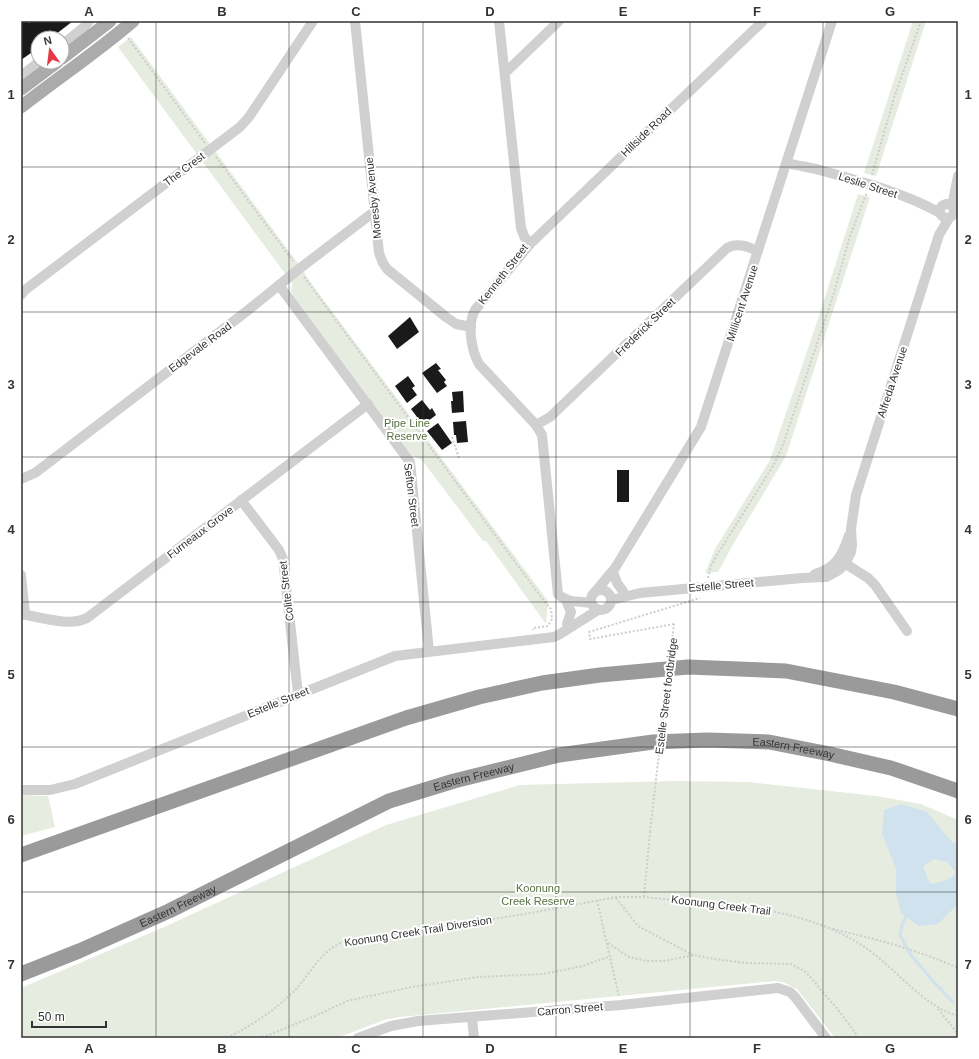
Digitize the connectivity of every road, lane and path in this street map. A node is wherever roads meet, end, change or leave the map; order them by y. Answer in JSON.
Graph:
{"nodes":[{"id":1,"x":89,"y":21,"type":"edge"},
{"id":2,"x":110,"y":21,"type":"edge"},
{"id":3,"x":132,"y":21,"type":"edge"},
{"id":4,"x":313,"y":21,"type":"edge"},
{"id":5,"x":355,"y":21,"type":"edge"},
{"id":6,"x":499,"y":21,"type":"edge"},
{"id":7,"x":559,"y":21,"type":"edge"},
{"id":8,"x":763,"y":21,"type":"edge"},
{"id":9,"x":832,"y":21,"type":"edge"},
{"id":10,"x":921,"y":21,"type":"edge"},
{"id":11,"x":114,"y":37,"type":"junction"},
{"id":12,"x":70,"y":38,"type":"edge"},
{"id":13,"x":70,"y":52,"type":"edge"},
{"id":14,"x":30,"y":69,"type":"edge"},
{"id":15,"x":46,"y":70,"type":"edge"},
{"id":16,"x":505,"y":73,"type":"junction"},
{"id":17,"x":21,"y":76,"type":"edge"},
{"id":18,"x":21,"y":89,"type":"edge"},
{"id":19,"x":21,"y":107,"type":"edge"},
{"id":20,"x":210,"y":149,"type":"junction"},
{"id":21,"x":788,"y":159,"type":"junction"},
{"id":22,"x":957,"y":179,"type":"edge"},
{"id":23,"x":869,"y":185,"type":"junction"},
{"id":24,"x":375,"y":211,"type":"junction"},
{"id":25,"x":949,"y":211,"type":"edge"},
{"id":26,"x":530,"y":244,"type":"junction"},
{"id":27,"x":758,"y":251,"type":"junction"},
{"id":28,"x":299,"y":269,"type":"junction"},
{"id":29,"x":279,"y":285,"type":"junction"},
{"id":30,"x":22,"y":292,"type":"edge"},
{"id":31,"x":471,"y":327,"type":"junction"},
{"id":32,"x":368,"y":404,"type":"junction"},
{"id":33,"x":536,"y":425,"type":"junction"},
{"id":34,"x":452,"y":437,"type":"dead end"},
{"id":35,"x":459,"y":458,"type":"dead end"},
{"id":36,"x":21,"y":479,"type":"edge"},
{"id":37,"x":241,"y":500,"type":"junction"},
{"id":38,"x":842,"y":562,"type":"junction"},
{"id":39,"x":614,"y":570,"type":"junction"},
{"id":40,"x":21,"y":575,"type":"edge"},
{"id":41,"x":557,"y":575,"type":"junction"},
{"id":42,"x":708,"y":586,"type":"junction"},
{"id":43,"x":623,"y":591,"type":"junction"},
{"id":44,"x":640,"y":593,"type":"junction"},
{"id":45,"x":600,"y":598,"type":"junction"},
{"id":46,"x":566,"y":600,"type":"junction"},
{"id":47,"x":23,"y":614,"type":"edge"},
{"id":48,"x":568,"y":624,"type":"junction"},
{"id":49,"x":907,"y":630,"type":"dead end"},
{"id":50,"x":538,"y":639,"type":"junction"},
{"id":51,"x":429,"y":651,"type":"junction"},
{"id":52,"x":298,"y":694,"type":"junction"},
{"id":53,"x":958,"y":709,"type":"edge"},
{"id":54,"x":21,"y":790,"type":"edge"},
{"id":55,"x":958,"y":791,"type":"edge"},
{"id":56,"x":21,"y":855,"type":"edge"},
{"id":57,"x":616,"y":897,"type":"junction"},
{"id":58,"x":644,"y":897,"type":"junction"},
{"id":59,"x":597,"y":900,"type":"junction"},
{"id":60,"x":830,"y":928,"type":"junction"},
{"id":61,"x":608,"y":943,"type":"junction"},
{"id":62,"x":694,"y":955,"type":"junction"},
{"id":63,"x":611,"y":956,"type":"junction"},
{"id":64,"x":958,"y":968,"type":"edge"},
{"id":65,"x":21,"y":974,"type":"edge"},
{"id":66,"x":621,"y":1005,"type":"junction"},
{"id":67,"x":938,"y":1008,"type":"junction"},
{"id":68,"x":958,"y":1016,"type":"edge"},
{"id":69,"x":472,"y":1018,"type":"junction"},
{"id":70,"x":958,"y":1034,"type":"edge"},
{"id":71,"x":227,"y":1038,"type":"edge"},
{"id":72,"x":254,"y":1038,"type":"edge"},
{"id":73,"x":358,"y":1038,"type":"edge"},
{"id":74,"x":474,"y":1038,"type":"edge"},
{"id":75,"x":826,"y":1038,"type":"edge"},
{"id":76,"x":859,"y":1038,"type":"edge"}],
"edges":[{"from":1,"to":12,"type":"street"},
{"from":2,"to":13,"type":"main road"},
{"from":3,"to":11,"type":"main road"},
{"from":4,"to":20,"type":"street","name":"The Crest"},
{"from":5,"to":24,"type":"street","name":"Moresby Avenue"},
{"from":6,"to":16,"type":"street","name":"Kenneth Street"},
{"from":7,"to":16,"type":"street"},
{"from":8,"to":26,"type":"street","name":"Hillside Road"},
{"from":9,"to":21,"type":"street","name":"Millicent Avenue"},
{"from":10,"to":23,"type":"path"},
{"from":11,"to":19,"type":"main road"},
{"from":11,"to":20,"type":"path"},
{"from":14,"to":17,"type":"street"},
{"from":15,"to":18,"type":"main road"},
{"from":16,"to":26,"type":"street","name":"Kenneth Street"},
{"from":20,"to":28,"type":"path"},
{"from":20,"to":30,"type":"street","name":"The Crest"},
{"from":21,"to":23,"type":"street","name":"Leslie Street"},
{"from":21,"to":27,"type":"street","name":"Millicent Avenue"},
{"from":22,"to":25,"type":"street","name":"Alfreda Avenue"},
{"from":23,"to":25,"type":"street","name":"Leslie Street"},
{"from":23,"to":42,"type":"path"},
{"from":24,"to":28,"type":"street","name":"Edgevale Road"},
{"from":24,"to":31,"type":"street","name":"Moresby Avenue"},
{"from":25,"to":38,"type":"street","name":"Alfreda Avenue"},
{"from":26,"to":31,"type":"street","name":"Kenneth Street"},
{"from":27,"to":33,"type":"street","name":"Frederick Street"},
{"from":27,"to":39,"type":"street","name":"Millicent Avenue"},
{"from":28,"to":29,"type":"street","name":"Edgevale Road"},
{"from":28,"to":50,"type":"path"},
{"from":29,"to":32,"type":"street","name":"Sefton Street"},
{"from":29,"to":36,"type":"street","name":"Edgevale Road"},
{"from":31,"to":33,"type":"street","name":"Kenneth Street"},
{"from":32,"to":37,"type":"street","name":"Furneaux Grove"},
{"from":32,"to":51,"type":"street","name":"Sefton Street"},
{"from":33,"to":41,"type":"street","name":"Kenneth Street"},
{"from":34,"to":35,"type":"path"},
{"from":37,"to":47,"type":"street","name":"Furneaux Grove"},
{"from":37,"to":52,"type":"street","name":"Colite Street"},
{"from":38,"to":42,"type":"street","name":"Estelle Street"},
{"from":38,"to":49,"type":"street"},
{"from":39,"to":43,"type":"street"},
{"from":39,"to":45,"type":"street","name":"Millicent Avenue"},
{"from":40,"to":47,"type":"street"},
{"from":41,"to":45,"type":"street","name":"Kenneth Street"},
{"from":41,"to":46,"type":"street","name":"Kenneth Street"},
{"from":42,"to":44,"type":"street","name":"Estelle Street"},
{"from":42,"to":58,"type":"path","name":"Estelle Street footbridge","bridge":true},
{"from":43,"to":44,"type":"street","name":"Estelle Street"},
{"from":43,"to":45,"type":"street","name":"Estelle Street"},
{"from":44,"to":45,"type":"street","name":"Estelle Street"},
{"from":45,"to":46,"type":"street"},
{"from":45,"to":48,"type":"street","name":"Estelle Street"},
{"from":45,"to":50,"type":"street","name":"Estelle Street"},
{"from":46,"to":48,"type":"street"},
{"from":48,"to":50,"type":"street","name":"Estelle Street"},
{"from":50,"to":51,"type":"street","name":"Estelle Street"},
{"from":51,"to":52,"type":"street","name":"Estelle Street"},
{"from":52,"to":54,"type":"street","name":"Estelle Street"},
{"from":53,"to":56,"type":"highway"},
{"from":55,"to":65,"type":"highway","name":"Eastern Freeway"},
{"from":57,"to":58,"type":"path","name":"Koonung Creek Trail"},
{"from":57,"to":59,"type":"path","name":"Koonung Creek Trail"},
{"from":57,"to":62,"type":"path"},
{"from":58,"to":60,"type":"path","name":"Koonung Creek Trail"},
{"from":59,"to":61,"type":"path"},
{"from":59,"to":71,"type":"path","name":"Koonung Creek Trail Diversion"},
{"from":60,"to":64,"type":"path"},
{"from":60,"to":67,"type":"path","name":"Koonung Creek Trail"},
{"from":61,"to":62,"type":"path"},
{"from":61,"to":63,"type":"path"},
{"from":62,"to":76,"type":"path"},
{"from":63,"to":66,"type":"path"},
{"from":63,"to":72,"type":"path"},
{"from":66,"to":69,"type":"street","name":"Carron Street"},
{"from":66,"to":75,"type":"street","name":"Carron Street"},
{"from":67,"to":68,"type":"path","name":"Koonung Creek Trail"},
{"from":67,"to":70,"type":"path"},
{"from":69,"to":73,"type":"street","name":"Carron Street"},
{"from":69,"to":74,"type":"street"}]}
